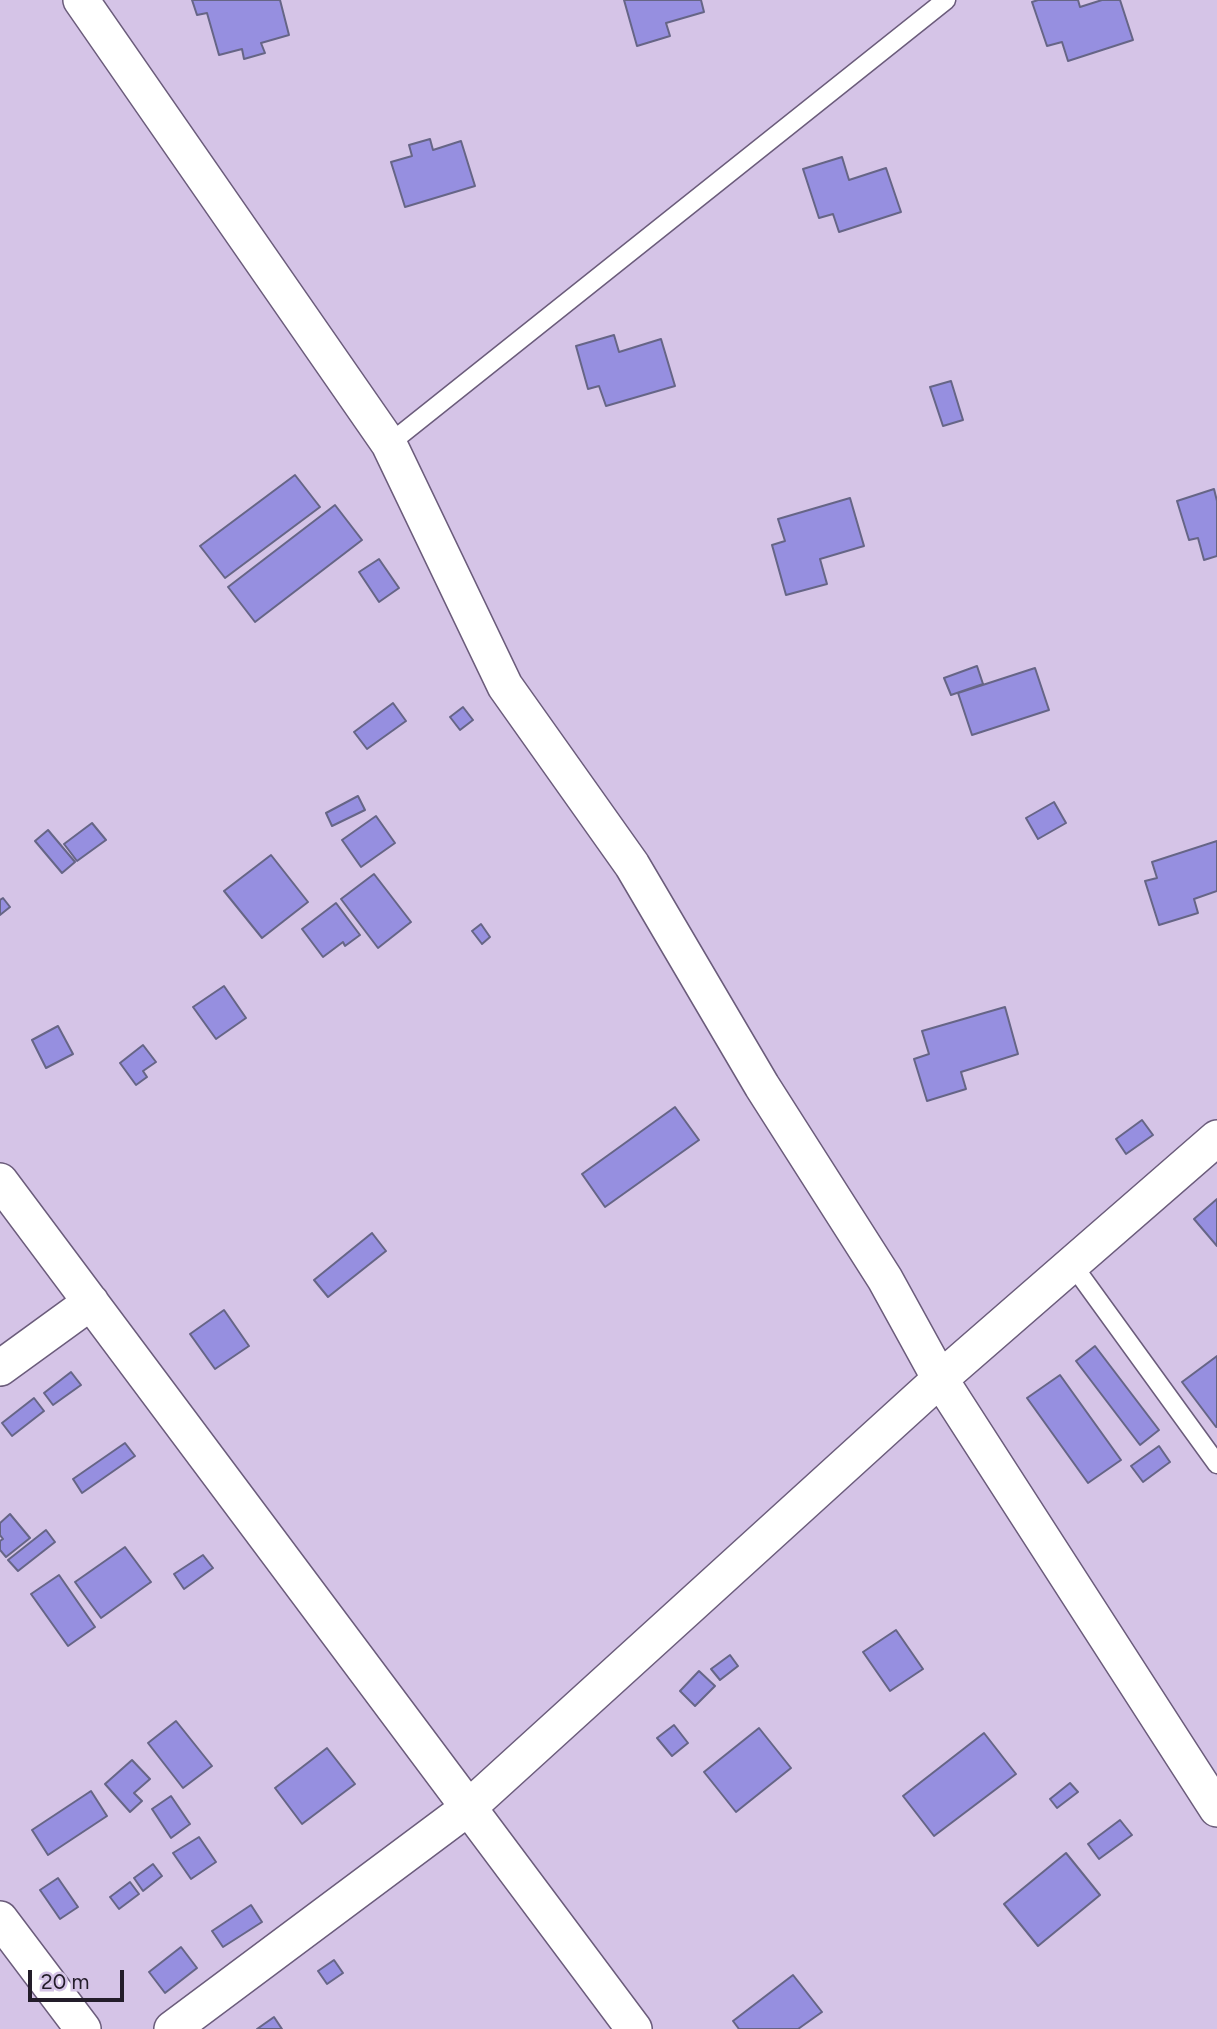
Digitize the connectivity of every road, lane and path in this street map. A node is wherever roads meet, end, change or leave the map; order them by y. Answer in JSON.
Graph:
{"nodes":[{"id":1,"x":80,"y":0,"type":"edge"},
{"id":2,"x":946,"y":0,"type":"edge"},
{"id":3,"x":389,"y":444,"type":"junction"},
{"id":4,"x":1217,"y":1138,"type":"edge"},
{"id":5,"x":0,"y":1181,"type":"edge"},
{"id":6,"x":1072,"y":1264,"type":"junction"},
{"id":7,"x":90,"y":1302,"type":"junction"},
{"id":8,"x":0,"y":1368,"type":"edge"},
{"id":9,"x":940,"y":1379,"type":"junction"},
{"id":10,"x":1217,"y":1464,"type":"edge"},
{"id":11,"x":468,"y":1808,"type":"junction"},
{"id":12,"x":1217,"y":1809,"type":"edge"},
{"id":13,"x":0,"y":1919,"type":"edge"},
{"id":14,"x":83,"y":2029,"type":"edge"},
{"id":15,"x":172,"y":2029,"type":"edge"},
{"id":16,"x":634,"y":2029,"type":"edge"}],
"edges":[{"from":1,"to":3,"type":"street"},
{"from":2,"to":3,"type":"lane"},
{"from":3,"to":9,"type":"street"},
{"from":4,"to":6,"type":"street"},
{"from":5,"to":7,"type":"street"},
{"from":6,"to":9,"type":"street"},
{"from":6,"to":10,"type":"lane"},
{"from":7,"to":8,"type":"street"},
{"from":7,"to":11,"type":"street"},
{"from":9,"to":11,"type":"street"},
{"from":9,"to":12,"type":"street"},
{"from":11,"to":15,"type":"street"},
{"from":11,"to":16,"type":"street"},
{"from":13,"to":14,"type":"street"}]}
